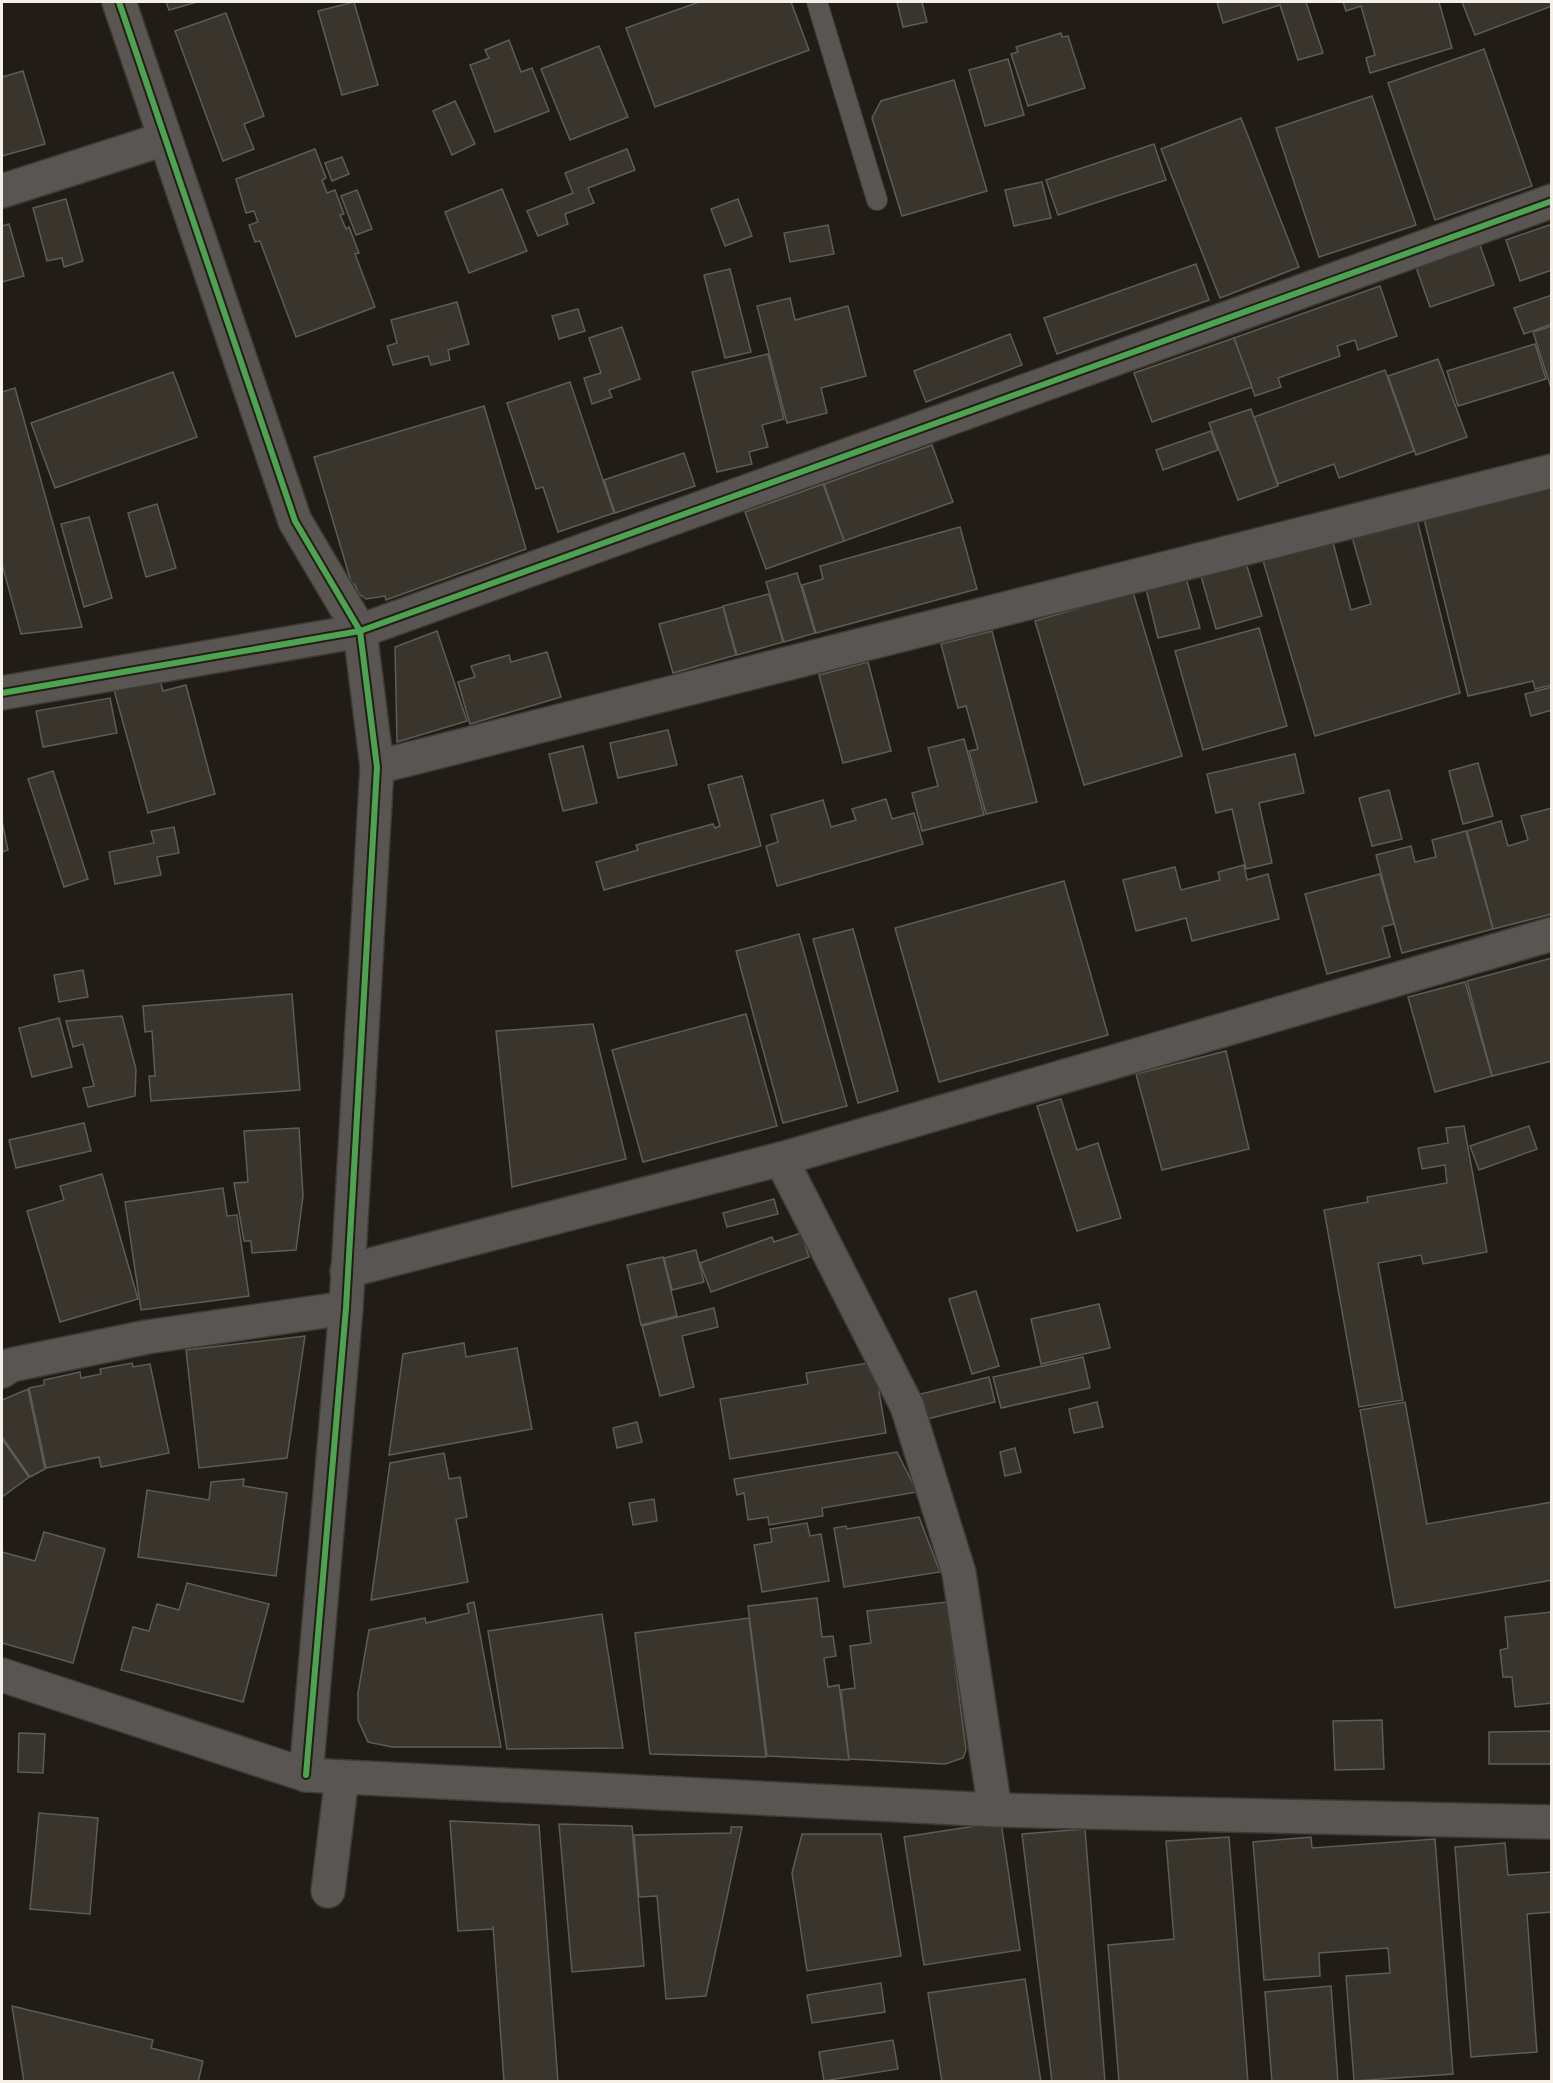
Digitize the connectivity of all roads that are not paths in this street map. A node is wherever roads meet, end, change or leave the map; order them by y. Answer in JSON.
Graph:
{"nodes":[{"id":1,"x":119,"y":2,"type":"edge"},
{"id":2,"x":817,"y":2,"type":"edge"},
{"id":3,"x":164,"y":139,"type":"junction"},
{"id":4,"x":2,"y":191,"type":"edge"},
{"id":5,"x":877,"y":200,"type":"dead end"},
{"id":6,"x":1551,"y":201,"type":"edge"},
{"id":7,"x":1551,"y":471,"type":"edge"},
{"id":8,"x":360,"y":631,"type":"junction"},
{"id":9,"x":2,"y":693,"type":"edge"},
{"id":10,"x":377,"y":767,"type":"junction"},
{"id":11,"x":1551,"y":934,"type":"edge"},
{"id":12,"x":781,"y":1159,"type":"junction"},
{"id":13,"x":347,"y":1271,"type":"junction"},
{"id":14,"x":346,"y":1308,"type":"junction"},
{"id":15,"x":2,"y":1371,"type":"edge"},
{"id":16,"x":2,"y":1675,"type":"edge"},
{"id":17,"x":306,"y":1775,"type":"junction"},
{"id":18,"x":342,"y":1777,"type":"junction"},
{"id":19,"x":995,"y":1810,"type":"junction"},
{"id":20,"x":1551,"y":1822,"type":"edge"},
{"id":21,"x":328,"y":1891,"type":"dead end"}],
"edges":[{"from":1,"to":3,"type":"street"},
{"from":2,"to":5,"type":"lane"},
{"from":3,"to":4,"type":"street"},
{"from":3,"to":8,"type":"street"},
{"from":6,"to":8,"type":"street"},
{"from":7,"to":10,"type":"street"},
{"from":8,"to":9,"type":"street"},
{"from":8,"to":10,"type":"street"},
{"from":10,"to":13,"type":"street"},
{"from":11,"to":12,"type":"street"},
{"from":12,"to":13,"type":"street"},
{"from":12,"to":19,"type":"street"},
{"from":13,"to":14,"type":"street"},
{"from":14,"to":15,"type":"street"},
{"from":14,"to":17,"type":"street"},
{"from":16,"to":17,"type":"street"},
{"from":17,"to":18,"type":"street"},
{"from":18,"to":19,"type":"street"},
{"from":18,"to":21,"type":"street"},
{"from":19,"to":20,"type":"street"}]}
